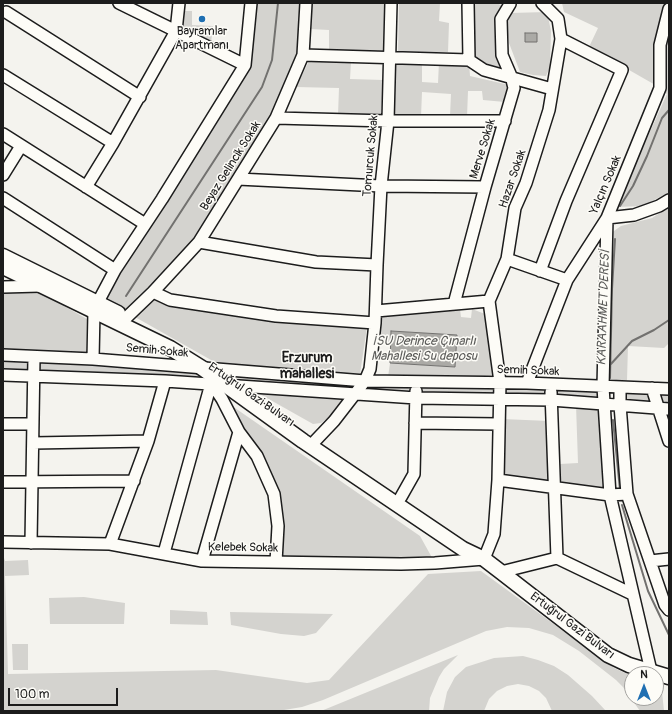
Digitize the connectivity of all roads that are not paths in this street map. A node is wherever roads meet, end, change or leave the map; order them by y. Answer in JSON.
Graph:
{"nodes":[{"id":1,"x":119,"y":3,"type":"edge"},
{"id":2,"x":179,"y":3,"type":"edge"},
{"id":3,"x":251,"y":3,"type":"edge"},
{"id":4,"x":306,"y":3,"type":"edge"},
{"id":5,"x":392,"y":3,"type":"edge"},
{"id":6,"x":468,"y":3,"type":"edge"},
{"id":7,"x":542,"y":3,"type":"edge"},
{"id":8,"x":512,"y":4,"type":"edge"},
{"id":9,"x":669,"y":9,"type":"edge"},
{"id":10,"x":7,"y":11,"type":"edge"},
{"id":11,"x":176,"y":31,"type":"junction"},
{"id":12,"x":561,"y":39,"type":"junction"},
{"id":13,"x":303,"y":55,"type":"junction"},
{"id":14,"x":390,"y":58,"type":"junction"},
{"id":15,"x":469,"y":60,"type":"junction"},
{"id":16,"x":244,"y":65,"type":"junction"},
{"id":17,"x":3,"y":75,"type":"edge"},
{"id":18,"x":511,"y":76,"type":"junction"},
{"id":19,"x":552,"y":89,"type":"junction"},
{"id":20,"x":140,"y":97,"type":"junction"},
{"id":21,"x":276,"y":118,"type":"junction"},
{"id":22,"x":388,"y":121,"type":"junction"},
{"id":23,"x":505,"y":121,"type":"junction"},
{"id":24,"x":3,"y":134,"type":"edge"},
{"id":25,"x":113,"y":143,"type":"junction"},
{"id":26,"x":21,"y":146,"type":"junction"},
{"id":27,"x":3,"y":176,"type":"edge"},
{"id":28,"x":238,"y":178,"type":"junction"},
{"id":29,"x":381,"y":186,"type":"junction"},
{"id":30,"x":485,"y":186,"type":"junction"},
{"id":31,"x":86,"y":187,"type":"junction"},
{"id":32,"x":3,"y":198,"type":"edge"},
{"id":33,"x":669,"y":200,"type":"edge"},
{"id":34,"x":607,"y":218,"type":"junction"},
{"id":35,"x":144,"y":224,"type":"junction"},
{"id":36,"x":199,"y":242,"type":"junction"},
{"id":37,"x":3,"y":256,"type":"edge"},
{"id":38,"x":507,"y":259,"type":"junction"},
{"id":39,"x":377,"y":265,"type":"junction"},
{"id":40,"x":3,"y":267,"type":"edge"},
{"id":41,"x":115,"y":270,"type":"junction"},
{"id":42,"x":540,"y":271,"type":"junction"},
{"id":43,"x":567,"y":280,"type":"junction"},
{"id":44,"x":42,"y":286,"type":"junction"},
{"id":45,"x":3,"y":287,"type":"edge"},
{"id":46,"x":153,"y":292,"type":"junction"},
{"id":47,"x":489,"y":301,"type":"junction"},
{"id":48,"x":454,"y":304,"type":"junction"},
{"id":49,"x":96,"y":307,"type":"junction"},
{"id":50,"x":376,"y":311,"type":"junction"},
{"id":51,"x":127,"y":317,"type":"junction"},
{"id":52,"x":375,"y":323,"type":"junction"},
{"id":53,"x":3,"y":355,"type":"edge"},
{"id":54,"x":34,"y":357,"type":"junction"},
{"id":55,"x":93,"y":359,"type":"junction"},
{"id":56,"x":210,"y":374,"type":"junction"},
{"id":57,"x":3,"y":375,"type":"edge"},
{"id":58,"x":34,"y":376,"type":"junction"},
{"id":59,"x":164,"y":381,"type":"junction"},
{"id":60,"x":365,"y":381,"type":"junction"},
{"id":61,"x":417,"y":382,"type":"junction"},
{"id":62,"x":500,"y":382,"type":"junction"},
{"id":63,"x":527,"y":383,"type":"junction"},
{"id":64,"x":550,"y":384,"type":"junction"},
{"id":65,"x":226,"y":385,"type":"junction"},
{"id":66,"x":241,"y":386,"type":"junction"},
{"id":67,"x":652,"y":388,"type":"junction"},
{"id":68,"x":669,"y":389,"type":"edge"},
{"id":69,"x":356,"y":393,"type":"junction"},
{"id":70,"x":612,"y":396,"type":"junction"},
{"id":71,"x":416,"y":398,"type":"junction"},
{"id":72,"x":500,"y":399,"type":"junction"},
{"id":73,"x":551,"y":400,"type":"junction"},
{"id":74,"x":664,"y":408,"type":"edge"},
{"id":75,"x":3,"y":424,"type":"edge"},
{"id":76,"x":32,"y":424,"type":"junction"},
{"id":77,"x":415,"y":424,"type":"junction"},
{"id":78,"x":499,"y":424,"type":"junction"},
{"id":79,"x":239,"y":432,"type":"junction"},
{"id":80,"x":148,"y":441,"type":"junction"},
{"id":81,"x":315,"y":441,"type":"junction"},
{"id":82,"x":669,"y":441,"type":"edge"},
{"id":83,"x":33,"y":443,"type":"junction"},
{"id":84,"x":498,"y":480,"type":"junction"},
{"id":85,"x":134,"y":481,"type":"junction"},
{"id":86,"x":3,"y":482,"type":"edge"},
{"id":87,"x":31,"y":482,"type":"junction"},
{"id":88,"x":554,"y":488,"type":"junction"},
{"id":89,"x":610,"y":494,"type":"junction"},
{"id":90,"x":627,"y":494,"type":"junction"},
{"id":91,"x":401,"y":497,"type":"junction"},
{"id":92,"x":5,"y":543,"type":"edge"},
{"id":93,"x":31,"y":543,"type":"junction"},
{"id":94,"x":110,"y":544,"type":"junction"},
{"id":95,"x":164,"y":553,"type":"junction"},
{"id":96,"x":557,"y":558,"type":"junction"},
{"id":97,"x":669,"y":559,"type":"edge"},
{"id":98,"x":484,"y":560,"type":"junction"},
{"id":99,"x":202,"y":561,"type":"junction"},
{"id":100,"x":650,"y":561,"type":"junction"},
{"id":101,"x":276,"y":562,"type":"junction"},
{"id":102,"x":501,"y":572,"type":"junction"},
{"id":103,"x":632,"y":594,"type":"junction"},
{"id":104,"x":669,"y":610,"type":"edge"},
{"id":105,"x":633,"y":666,"type":"edge"},
{"id":106,"x":650,"y":666,"type":"edge"}],
"edges":[{"from":1,"to":11,"type":"street"},
{"from":2,"to":11,"type":"street"},
{"from":3,"to":16,"type":"street"},
{"from":4,"to":13,"type":"street","name":"Beyaz Gelincik Sokak"},
{"from":5,"to":14,"type":"street","name":"Tomurcuk Sokak"},
{"from":6,"to":15,"type":"street"},
{"from":7,"to":12,"type":"street","name":"Hazar Sokak"},
{"from":8,"to":18,"type":"street","name":"Merve Sokak"},
{"from":9,"to":34,"type":"street","name":"Yalçın Sokak"},
{"from":10,"to":20,"type":"street"},
{"from":11,"to":16,"type":"street"},
{"from":11,"to":20,"type":"street"},
{"from":12,"to":19,"type":"street","name":"Hazar Sokak"},
{"from":12,"to":42,"type":"street"},
{"from":13,"to":14,"type":"street"},
{"from":13,"to":21,"type":"street","name":"Beyaz Gelincik Sokak"},
{"from":14,"to":15,"type":"street"},
{"from":14,"to":22,"type":"street","name":"Tomurcuk Sokak"},
{"from":15,"to":18,"type":"street"},
{"from":16,"to":35,"type":"street"},
{"from":17,"to":25,"type":"street"},
{"from":18,"to":19,"type":"street"},
{"from":18,"to":23,"type":"street","name":"Merve Sokak"},
{"from":19,"to":38,"type":"street","name":"Hazar Sokak"},
{"from":20,"to":25,"type":"street"},
{"from":21,"to":22,"type":"street"},
{"from":21,"to":28,"type":"street","name":"Beyaz Gelincik Sokak"},
{"from":22,"to":23,"type":"street"},
{"from":22,"to":29,"type":"street","name":"Tomurcuk Sokak"},
{"from":23,"to":30,"type":"street","name":"Merve Sokak"},
{"from":24,"to":26,"type":"street"},
{"from":25,"to":31,"type":"street"},
{"from":26,"to":27,"type":"street"},
{"from":26,"to":31,"type":"street"},
{"from":28,"to":29,"type":"street"},
{"from":28,"to":36,"type":"street","name":"Beyaz Gelincik Sokak"},
{"from":29,"to":30,"type":"street"},
{"from":29,"to":39,"type":"street","name":"Tomurcuk Sokak"},
{"from":30,"to":48,"type":"street","name":"Merve Sokak"},
{"from":31,"to":35,"type":"street"},
{"from":32,"to":41,"type":"street"},
{"from":33,"to":34,"type":"street"},
{"from":34,"to":43,"type":"street","name":"Yalçın Sokak"},
{"from":34,"to":70,"type":"street"},
{"from":35,"to":41,"type":"street"},
{"from":36,"to":39,"type":"street"},
{"from":36,"to":46,"type":"street","name":"Beyaz Gelincik Sokak"},
{"from":37,"to":49,"type":"main road","name":"Ertuğrul Gazi Bulvarı"},
{"from":38,"to":42,"type":"street"},
{"from":38,"to":47,"type":"street","name":"Hazar Sokak"},
{"from":39,"to":50,"type":"street","name":"Tomurcuk Sokak"},
{"from":40,"to":44,"type":"main road","name":"Ertuğrul Gazi Bulvarı"},
{"from":41,"to":49,"type":"street"},
{"from":42,"to":43,"type":"street"},
{"from":43,"to":63,"type":"street","name":"Yalçın Sokak"},
{"from":44,"to":45,"type":"street"},
{"from":44,"to":49,"type":"main road","name":"Ertuğrul Gazi Bulvarı"},
{"from":46,"to":51,"type":"street","name":"Beyaz Gelincik Sokak"},
{"from":46,"to":52,"type":"street"},
{"from":47,"to":48,"type":"street"},
{"from":47,"to":62,"type":"street"},
{"from":48,"to":50,"type":"street"},
{"from":49,"to":51,"type":"main road","name":"Ertuğrul Gazi Bulvarı"},
{"from":49,"to":55,"type":"street"},
{"from":49,"to":56,"type":"main road","name":"Ertuğrul Gazi Bulvarı"},
{"from":50,"to":52,"type":"street","name":"Tomurcuk Sokak"},
{"from":51,"to":56,"type":"main road","name":"Ertuğrul Gazi Bulvarı"},
{"from":52,"to":60,"type":"street","name":"Tomurcuk Sokak"},
{"from":53,"to":54,"type":"street","name":"Semih Sokak"},
{"from":54,"to":55,"type":"street","name":"Semih Sokak"},
{"from":54,"to":58,"type":"street"},
{"from":55,"to":56,"type":"street","name":"Semih Sokak"},
{"from":56,"to":59,"type":"street","name":"Semih Sokak"},
{"from":56,"to":60,"type":"street","name":"Semih Sokak"},
{"from":56,"to":65,"type":"main road","name":"Ertuğrul Gazi Bulvarı"},
{"from":56,"to":66,"type":"main road","name":"Ertuğrul Gazi Bulvarı"},
{"from":56,"to":79,"type":"street"},
{"from":56,"to":95,"type":"street"},
{"from":57,"to":58,"type":"street","name":"Semih Sokak"},
{"from":58,"to":59,"type":"street","name":"Semih Sokak"},
{"from":58,"to":76,"type":"street"},
{"from":59,"to":80,"type":"street"},
{"from":60,"to":61,"type":"street","name":"Semih Sokak"},
{"from":60,"to":69,"type":"street","name":"Tomurcuk Sokak"},
{"from":61,"to":62,"type":"street","name":"Semih Sokak"},
{"from":61,"to":71,"type":"street"},
{"from":62,"to":63,"type":"street","name":"Semih Sokak"},
{"from":62,"to":72,"type":"street"},
{"from":63,"to":64,"type":"street","name":"Semih Sokak"},
{"from":64,"to":70,"type":"street","name":"Semih Sokak"},
{"from":64,"to":73,"type":"street"},
{"from":65,"to":66,"type":"street","name":"Semih Sokak"},
{"from":65,"to":98,"type":"main road","name":"Ertuğrul Gazi Bulvarı"},
{"from":66,"to":69,"type":"street","name":"Semih Sokak"},
{"from":66,"to":81,"type":"main road","name":"Ertuğrul Gazi Bulvarı"},
{"from":67,"to":68,"type":"street","name":"Semih Sokak"},
{"from":67,"to":70,"type":"street","name":"Semih Sokak"},
{"from":67,"to":74,"type":"street"},
{"from":69,"to":71,"type":"street","name":"Semih Sokak"},
{"from":69,"to":81,"type":"street","name":"Tomurcuk Sokak"},
{"from":70,"to":73,"type":"street","name":"Semih Sokak"},
{"from":70,"to":74,"type":"street","name":"Semih Sokak"},
{"from":70,"to":89,"type":"street"},
{"from":70,"to":90,"type":"street"},
{"from":71,"to":72,"type":"street","name":"Semih Sokak"},
{"from":71,"to":77,"type":"street"},
{"from":72,"to":73,"type":"street","name":"Semih Sokak"},
{"from":72,"to":78,"type":"street"},
{"from":73,"to":88,"type":"street"},
{"from":74,"to":82,"type":"street"},
{"from":75,"to":76,"type":"street"},
{"from":76,"to":83,"type":"street"},
{"from":77,"to":78,"type":"street"},
{"from":77,"to":91,"type":"street"},
{"from":78,"to":84,"type":"street"},
{"from":79,"to":99,"type":"street"},
{"from":79,"to":101,"type":"street"},
{"from":80,"to":83,"type":"street"},
{"from":80,"to":85,"type":"street"},
{"from":81,"to":91,"type":"main road","name":"Ertuğrul Gazi Bulvarı"},
{"from":83,"to":87,"type":"street"},
{"from":84,"to":88,"type":"street"},
{"from":84,"to":98,"type":"street"},
{"from":85,"to":87,"type":"street"},
{"from":85,"to":94,"type":"street"},
{"from":86,"to":87,"type":"street"},
{"from":87,"to":93,"type":"street"},
{"from":88,"to":89,"type":"street"},
{"from":88,"to":96,"type":"street"},
{"from":89,"to":90,"type":"street"},
{"from":89,"to":103,"type":"street"},
{"from":90,"to":100,"type":"street"},
{"from":91,"to":98,"type":"main road","name":"Ertuğrul Gazi Bulvarı"},
{"from":92,"to":93,"type":"street","name":"Kelebek Sokak"},
{"from":93,"to":94,"type":"street","name":"Kelebek Sokak"},
{"from":94,"to":95,"type":"street","name":"Kelebek Sokak"},
{"from":95,"to":99,"type":"street","name":"Kelebek Sokak"},
{"from":96,"to":102,"type":"street"},
{"from":96,"to":103,"type":"street"},
{"from":97,"to":100,"type":"street"},
{"from":98,"to":101,"type":"street","name":"Kelebek Sokak"},
{"from":98,"to":102,"type":"main road","name":"Ertuğrul Gazi Bulvarı"},
{"from":99,"to":101,"type":"street","name":"Kelebek Sokak"},
{"from":100,"to":104,"type":"street"},
{"from":102,"to":105,"type":"main road","name":"Ertuğrul Gazi Bulvarı"},
{"from":103,"to":106,"type":"street"}]}
